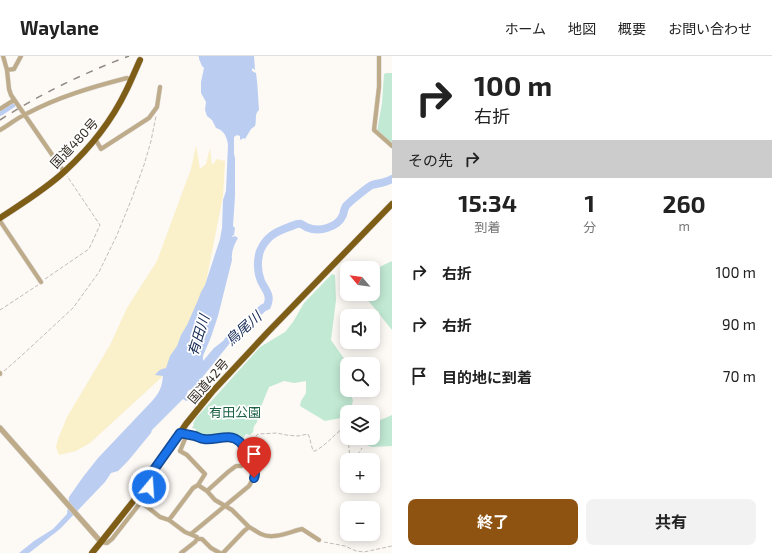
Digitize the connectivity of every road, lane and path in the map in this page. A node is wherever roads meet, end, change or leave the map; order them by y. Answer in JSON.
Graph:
{"nodes":[{"id":1,"x":4,"y":56,"type":"edge"},
{"id":2,"x":21,"y":56,"type":"edge"},
{"id":3,"x":379,"y":56,"type":"edge"},
{"id":4,"x":140,"y":60,"type":"dead end"},
{"id":5,"x":7,"y":70,"type":"junction"},
{"id":6,"x":131,"y":80,"type":"junction"},
{"id":7,"x":160,"y":87,"type":"dead end"},
{"id":8,"x":14,"y":100,"type":"junction"},
{"id":9,"x":157,"y":107,"type":"junction"},
{"id":10,"x":0,"y":109,"type":"edge"},
{"id":11,"x":25,"y":114,"type":"junction"},
{"id":12,"x":0,"y":130,"type":"edge"},
{"id":13,"x":94,"y":141,"type":"junction"},
{"id":14,"x":392,"y":146,"type":"edge"},
{"id":15,"x":64,"y":172,"type":"junction"},
{"id":16,"x":392,"y":204,"type":"edge"},
{"id":17,"x":0,"y":219,"type":"edge"},
{"id":18,"x":41,"y":282,"type":"junction"},
{"id":19,"x":0,"y":310,"type":"edge"},
{"id":20,"x":0,"y":373,"type":"edge"},
{"id":21,"x":0,"y":428,"type":"edge"},
{"id":22,"x":340,"y":430,"type":"edge"},
{"id":23,"x":180,"y":433,"type":"junction"},
{"id":24,"x":187,"y":434,"type":"junction"},
{"id":25,"x":349,"y":445,"type":"edge"},
{"id":26,"x":362,"y":448,"type":"dead end"},
{"id":27,"x":246,"y":455,"type":"junction"},
{"id":28,"x":249,"y":462,"type":"junction"},
{"id":29,"x":148,"y":478,"type":"junction"},
{"id":30,"x":198,"y":485,"type":"junction"},
{"id":31,"x":207,"y":491,"type":"junction"},
{"id":32,"x":141,"y":502,"type":"junction"},
{"id":33,"x":226,"y":506,"type":"junction"},
{"id":34,"x":169,"y":520,"type":"junction"},
{"id":35,"x":249,"y":527,"type":"junction"},
{"id":36,"x":190,"y":534,"type":"junction"},
{"id":37,"x":197,"y":539,"type":"junction"},
{"id":38,"x":319,"y":540,"type":"joint"},
{"id":39,"x":102,"y":542,"type":"junction"},
{"id":40,"x":392,"y":546,"type":"edge"},
{"id":41,"x":92,"y":553,"type":"edge"},
{"id":42,"x":181,"y":553,"type":"edge"},
{"id":43,"x":222,"y":553,"type":"edge"}],
"edges":[{"from":1,"to":5,"type":"street"},
{"from":2,"to":5,"type":"street"},
{"from":3,"to":14,"type":"street"},
{"from":4,"to":6,"type":"highway","name":"国道480号"},
{"from":5,"to":8,"type":"street"},
{"from":6,"to":11,"type":"street"},
{"from":6,"to":13,"type":"highway","name":"国道480号"},
{"from":7,"to":9,"type":"street"},
{"from":8,"to":10,"type":"street"},
{"from":8,"to":11,"type":"street"},
{"from":9,"to":13,"type":"street"},
{"from":9,"to":20,"type":"path"},
{"from":11,"to":12,"type":"street"},
{"from":11,"to":15,"type":"street"},
{"from":13,"to":15,"type":"highway","name":"国道480号"},
{"from":15,"to":17,"type":"highway","name":"国道480号"},
{"from":15,"to":18,"type":"path"},
{"from":16,"to":23,"type":"highway","name":"国道42号"},
{"from":17,"to":18,"type":"street"},
{"from":18,"to":19,"type":"path"},
{"from":21,"to":39,"type":"street"},
{"from":22,"to":27,"type":"path"},
{"from":23,"to":24,"type":"street"},
{"from":23,"to":29,"type":"highway","name":"国道42号"},
{"from":24,"to":27,"type":"street"},
{"from":24,"to":30,"type":"street"},
{"from":25,"to":26,"type":"path"},
{"from":27,"to":28,"type":"street"},
{"from":28,"to":31,"type":"street"},
{"from":28,"to":33,"type":"street"},
{"from":29,"to":32,"type":"street"},
{"from":29,"to":39,"type":"highway","name":"国道42号"},
{"from":30,"to":31,"type":"street"},
{"from":30,"to":34,"type":"street"},
{"from":31,"to":33,"type":"street"},
{"from":32,"to":34,"type":"street"},
{"from":32,"to":39,"type":"street"},
{"from":33,"to":35,"type":"street"},
{"from":33,"to":36,"type":"street"},
{"from":34,"to":36,"type":"street"},
{"from":35,"to":38,"type":"street"},
{"from":35,"to":43,"type":"street"},
{"from":36,"to":37,"type":"street"},
{"from":37,"to":42,"type":"street"},
{"from":37,"to":43,"type":"street"},
{"from":38,"to":40,"type":"path"},
{"from":39,"to":41,"type":"highway","name":"国道42号"}]}
